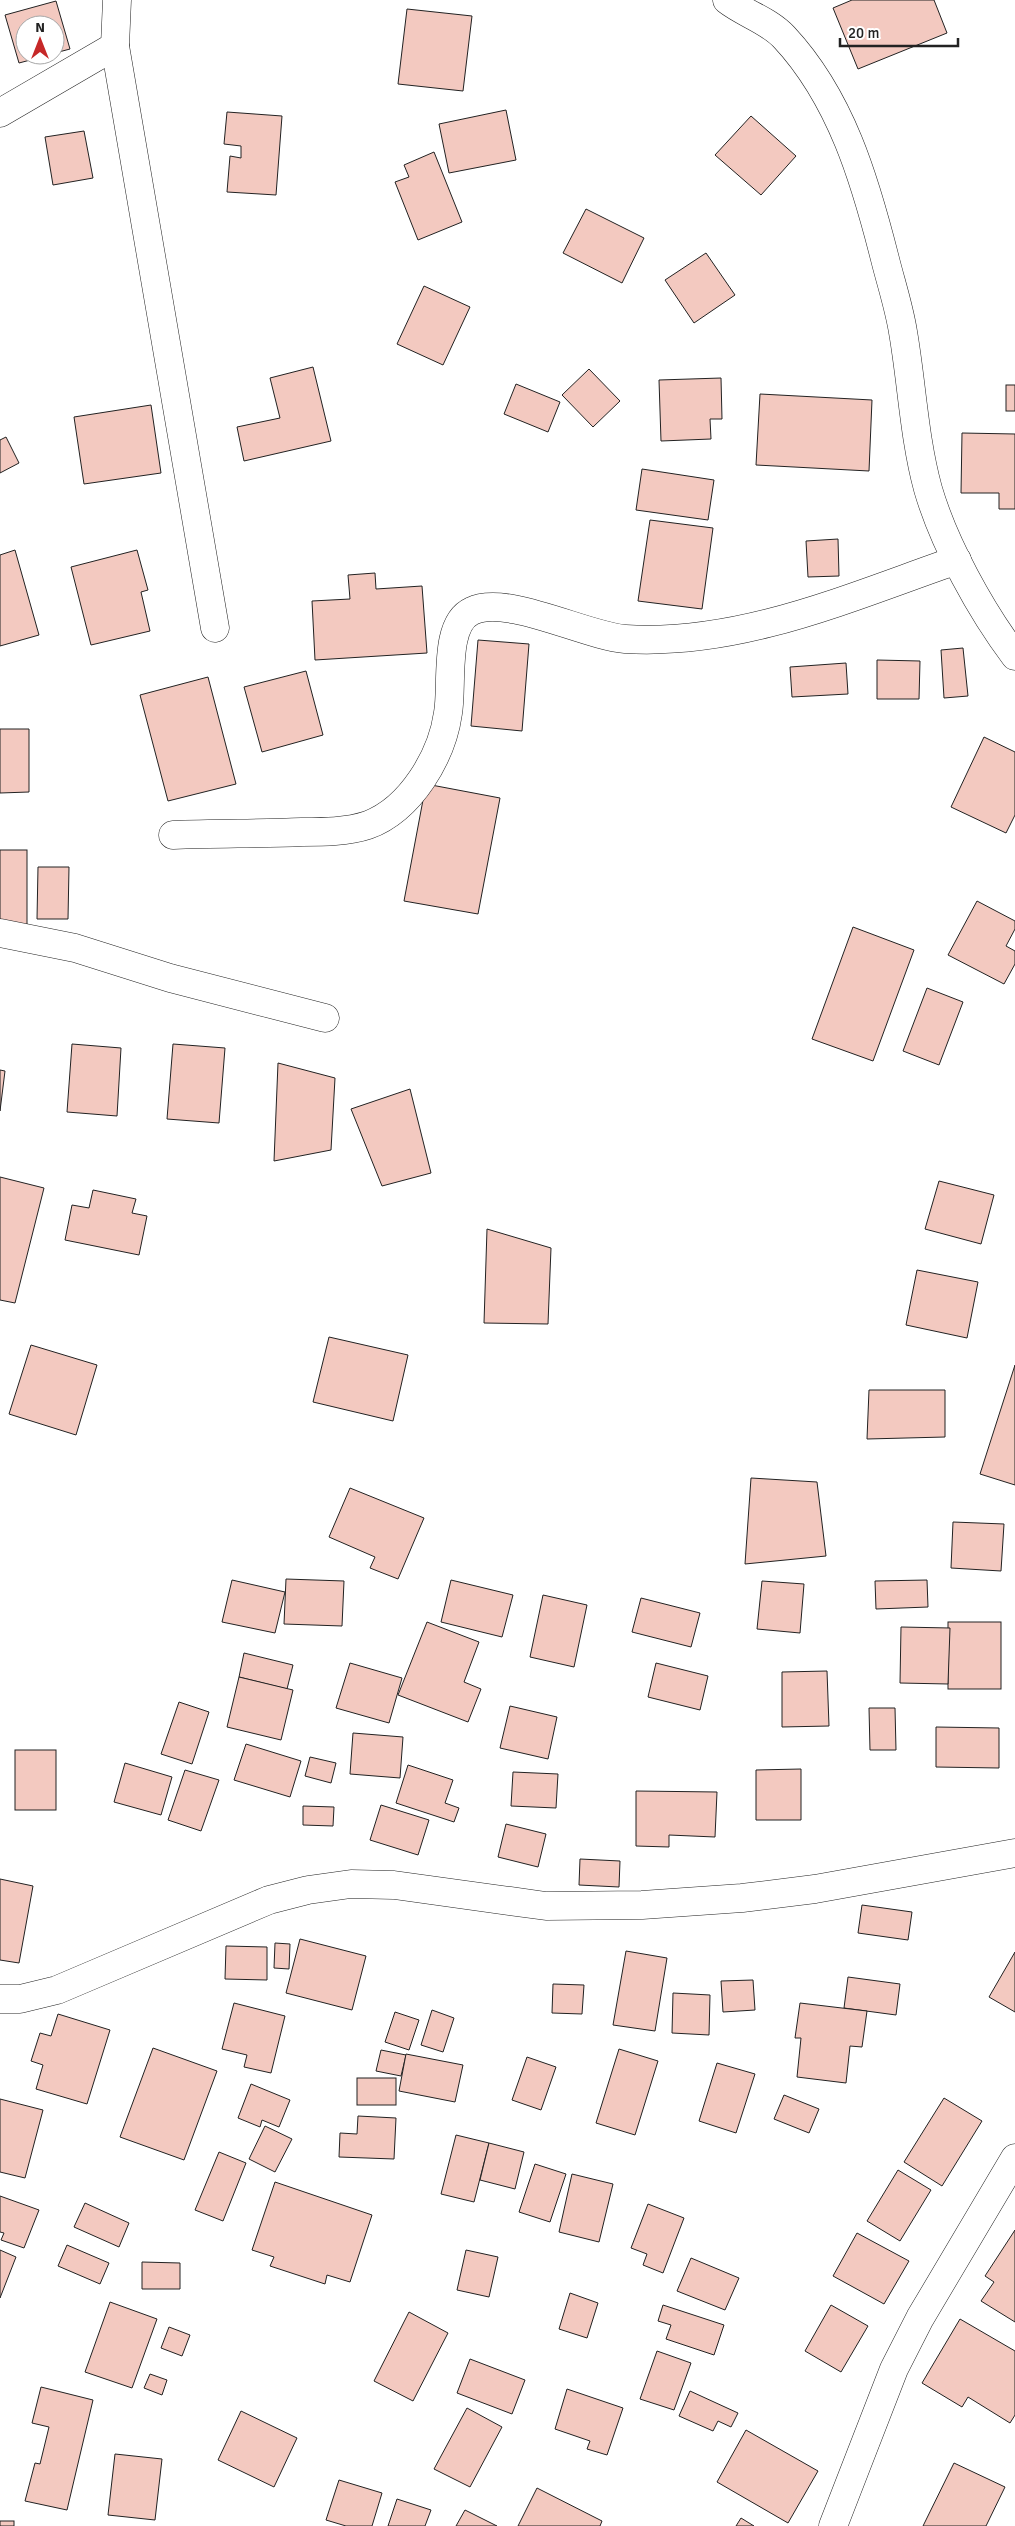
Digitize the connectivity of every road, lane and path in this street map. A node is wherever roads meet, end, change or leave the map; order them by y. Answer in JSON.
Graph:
{"nodes":[{"id":1,"x":117,"y":0,"type":"edge"},
{"id":2,"x":727,"y":0,"type":"edge"},
{"id":3,"x":115,"y":46,"type":"junction"},
{"id":4,"x":0,"y":113,"type":"edge"},
{"id":5,"x":957,"y":560,"type":"junction"},
{"id":6,"x":215,"y":628,"type":"dead end"},
{"id":7,"x":1015,"y":656,"type":"edge"},
{"id":8,"x":173,"y":835,"type":"dead end"},
{"id":9,"x":0,"y":933,"type":"edge"},
{"id":10,"x":326,"y":1018,"type":"dead end"},
{"id":11,"x":1015,"y":1853,"type":"edge"},
{"id":12,"x":0,"y":1999,"type":"edge"},
{"id":13,"x":1015,"y":2158,"type":"edge"},
{"id":14,"x":832,"y":2526,"type":"edge"}],
"edges":[{"from":1,"to":3,"type":"street"},
{"from":2,"to":5,"type":"street"},
{"from":3,"to":4,"type":"street"},
{"from":3,"to":6,"type":"street"},
{"from":5,"to":7,"type":"street"},
{"from":5,"to":8,"type":"street"},
{"from":9,"to":10,"type":"street"},
{"from":11,"to":12,"type":"street"},
{"from":13,"to":14,"type":"street"}]}
